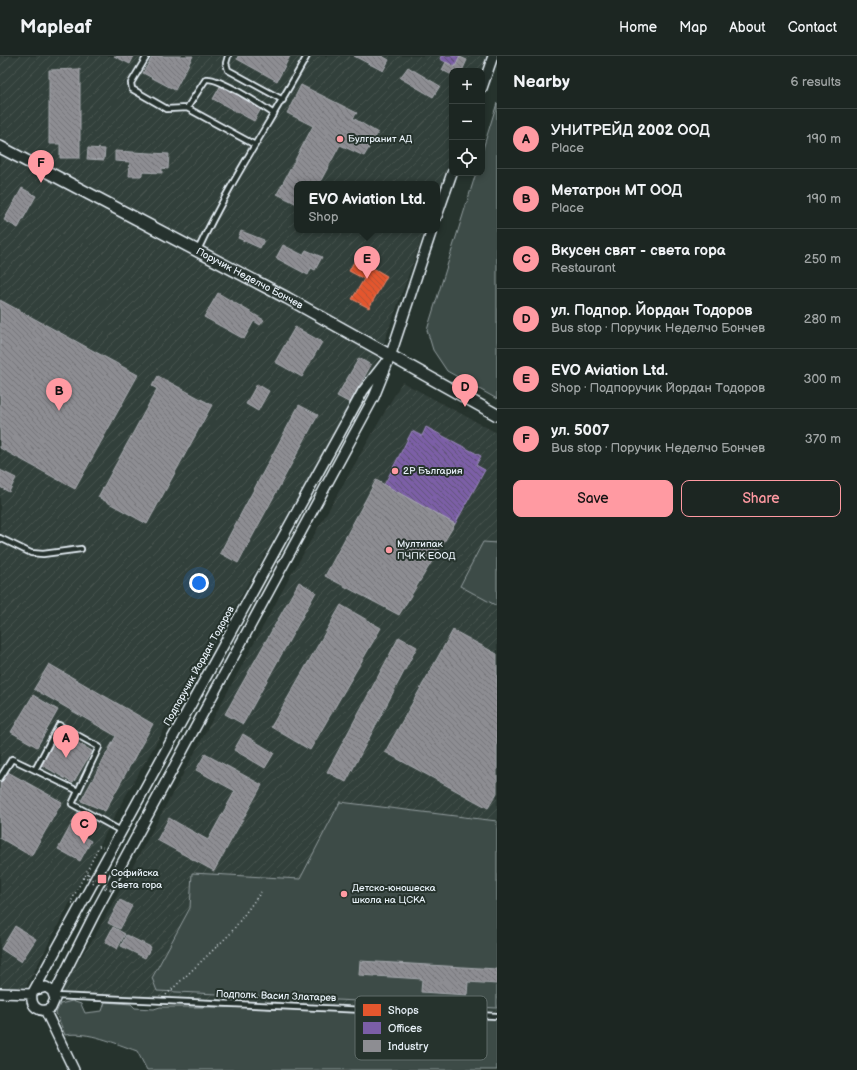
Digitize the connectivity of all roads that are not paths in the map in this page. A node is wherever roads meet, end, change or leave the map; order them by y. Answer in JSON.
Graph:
{"nodes":[{"id":1,"x":147,"y":56,"type":"edge"},
{"id":2,"x":228,"y":56,"type":"edge"},
{"id":3,"x":307,"y":56,"type":"edge"},
{"id":4,"x":493,"y":56,"type":"edge"},
{"id":5,"x":485,"y":79,"type":"edge"},
{"id":6,"x":283,"y":100,"type":"junction"},
{"id":7,"x":187,"y":108,"type":"junction"},
{"id":8,"x":274,"y":114,"type":"junction"},
{"id":9,"x":255,"y":145,"type":"junction"},
{"id":10,"x":0,"y":147,"type":"edge"},
{"id":11,"x":451,"y":176,"type":"edge"},
{"id":12,"x":440,"y":207,"type":"edge"},
{"id":13,"x":431,"y":233,"type":"edge"},
{"id":14,"x":198,"y":250,"type":"junction"},
{"id":15,"x":390,"y":357,"type":"junction"},
{"id":16,"x":497,"y":416,"type":"edge"},
{"id":17,"x":0,"y":538,"type":"edge"},
{"id":18,"x":81,"y":549,"type":"dead end"},
{"id":19,"x":35,"y":770,"type":"junction"},
{"id":20,"x":0,"y":778,"type":"edge"},
{"id":21,"x":78,"y":791,"type":"junction"},
{"id":22,"x":121,"y":831,"type":"junction"},
{"id":23,"x":34,"y":992,"type":"junction"},
{"id":24,"x":0,"y":993,"type":"edge"},
{"id":25,"x":55,"y":995,"type":"junction"},
{"id":26,"x":45,"y":1010,"type":"junction"},
{"id":27,"x":355,"y":1010,"type":"edge"},
{"id":28,"x":487,"y":1016,"type":"edge"},
{"id":29,"x":497,"y":1016,"type":"edge"},
{"id":30,"x":74,"y":1070,"type":"edge"}],
"edges":[{"from":1,"to":7,"type":"lane"},
{"from":2,"to":6,"type":"lane"},
{"from":3,"to":6,"type":"lane"},
{"from":4,"to":5,"type":"street"},
{"from":6,"to":8,"type":"lane"},
{"from":7,"to":8,"type":"lane"},
{"from":7,"to":9,"type":"lane"},
{"from":8,"to":9,"type":"lane"},
{"from":9,"to":14,"type":"lane"},
{"from":10,"to":14,"type":"street","name":"Поручик Неделчо Бончев"},
{"from":11,"to":12,"type":"street"},
{"from":13,"to":15,"type":"street","name":"Подпоручик Йордан Тодоров"},
{"from":14,"to":15,"type":"street","name":"Поручик Неделчо Бончев"},
{"from":15,"to":16,"type":"street","name":"Поручик Неделчо Бончев"},
{"from":15,"to":22,"type":"street","name":"Подпоручик Йордан Тодоров"},
{"from":15,"to":25,"type":"street","name":"Подпоручик Йордан Тодоров"},
{"from":17,"to":18,"type":"lane"},
{"from":19,"to":20,"type":"lane"},
{"from":19,"to":21,"type":"lane"},
{"from":19,"to":21,"type":"lane"},
{"from":21,"to":22,"type":"lane"},
{"from":22,"to":23,"type":"street","name":"Подпоручик Йордан Тодоров"},
{"from":23,"to":24,"type":"street"},
{"from":23,"to":25,"type":"street"},
{"from":23,"to":26,"type":"street"},
{"from":25,"to":26,"type":"street"},
{"from":25,"to":27,"type":"lane","name":"Подполк. Васил Златарев"},
{"from":26,"to":30,"type":"street"},
{"from":28,"to":29,"type":"lane","name":"Подполк. Васил Златарев"}]}
